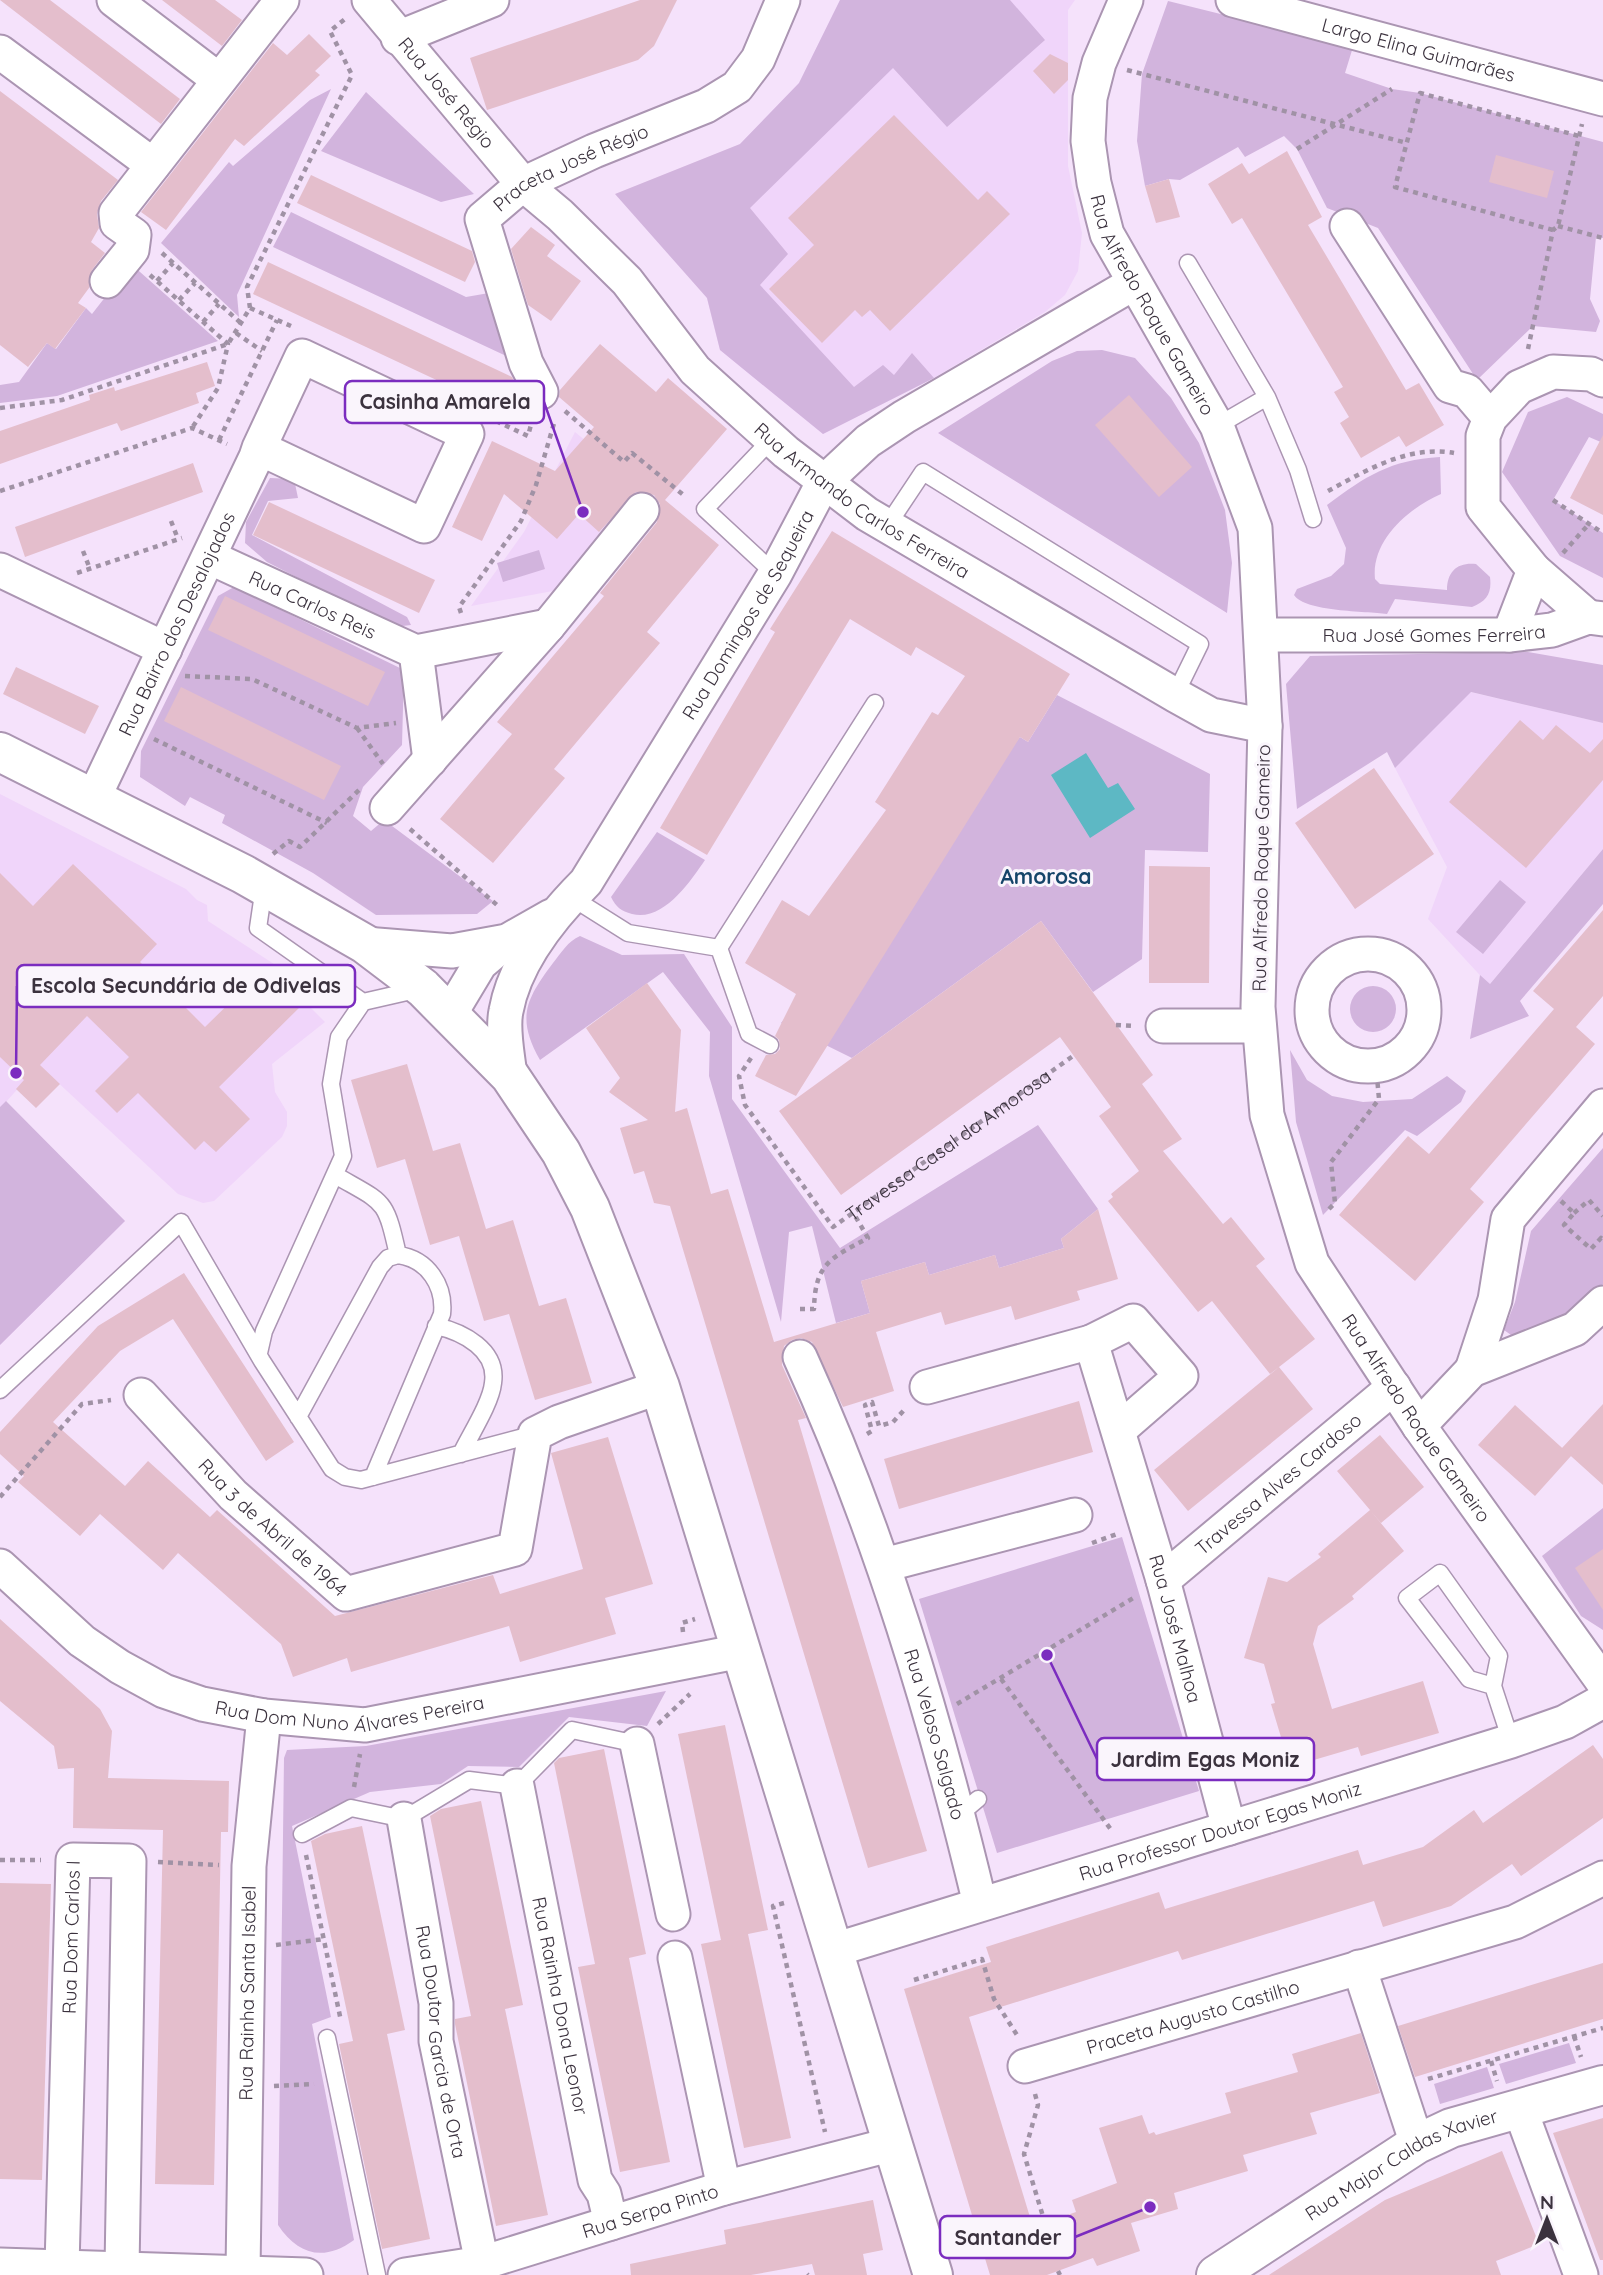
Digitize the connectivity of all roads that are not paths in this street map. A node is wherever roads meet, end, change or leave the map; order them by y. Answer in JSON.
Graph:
{"nodes":[{"id":1,"x":114,"y":0,"type":"edge"},
{"id":2,"x":282,"y":0,"type":"edge"},
{"id":3,"x":492,"y":0,"type":"edge"},
{"id":4,"x":783,"y":0,"type":"edge"},
{"id":5,"x":1126,"y":0,"type":"edge"},
{"id":6,"x":1246,"y":2,"type":"edge"},
{"id":7,"x":358,"y":8,"type":"edge"},
{"id":8,"x":398,"y":38,"type":"junction"},
{"id":9,"x":0,"y":52,"type":"edge"},
{"id":10,"x":219,"y":80,"type":"junction"},
{"id":11,"x":1596,"y":98,"type":"edge"},
{"id":12,"x":153,"y":165,"type":"junction"},
{"id":13,"x":523,"y":184,"type":"junction"},
{"id":14,"x":1347,"y":226,"type":"dead end"},
{"id":15,"x":1188,"y":263,"type":"dead end"},
{"id":16,"x":107,"y":281,"type":"dead end"},
{"id":17,"x":1135,"y":283,"type":"junction"},
{"id":18,"x":1603,"y":380,"type":"edge"},
{"id":19,"x":1267,"y":397,"type":"junction"},
{"id":20,"x":550,"y":399,"type":"road end"},
{"id":21,"x":1490,"y":418,"type":"junction"},
{"id":22,"x":1217,"y":426,"type":"junction"},
{"id":23,"x":772,"y":439,"type":"junction"},
{"id":24,"x":257,"y":453,"type":"junction"},
{"id":25,"x":824,"y":483,"type":"junction"},
{"id":26,"x":642,"y":510,"type":"dead end"},
{"id":27,"x":1313,"y":519,"type":"dead end"},
{"id":28,"x":887,"y":526,"type":"junction"},
{"id":29,"x":213,"y":547,"type":"junction"},
{"id":30,"x":0,"y":570,"type":"edge"},
{"id":31,"x":1534,"y":570,"type":"junction"},
{"id":32,"x":775,"y":574,"type":"junction"},
{"id":33,"x":1596,"y":618,"type":"edge"},
{"id":34,"x":548,"y":626,"type":"junction"},
{"id":35,"x":1261,"y":635,"type":"junction"},
{"id":36,"x":1509,"y":635,"type":"junction"},
{"id":37,"x":416,"y":652,"type":"junction"},
{"id":38,"x":159,"y":662,"type":"junction"},
{"id":39,"x":1175,"y":695,"type":"junction"},
{"id":40,"x":875,"y":703,"type":"dead end"},
{"id":41,"x":1265,"y":726,"type":"junction"},
{"id":42,"x":0,"y":752,"type":"edge"},
{"id":43,"x":430,"y":760,"type":"junction"},
{"id":44,"x":94,"y":797,"type":"junction"},
{"id":45,"x":387,"y":808,"type":"dead end"},
{"id":46,"x":268,"y":871,"type":"junction"},
{"id":47,"x":564,"y":905,"type":"junction"},
{"id":48,"x":365,"y":944,"type":"junction"},
{"id":49,"x":719,"y":948,"type":"junction"},
{"id":50,"x":515,"y":952,"type":"junction"},
{"id":51,"x":423,"y":988,"type":"junction"},
{"id":52,"x":363,"y":1002,"type":"junction"},
{"id":53,"x":1311,"y":1007,"type":"junction"},
{"id":54,"x":450,"y":1014,"type":"junction"},
{"id":55,"x":1258,"y":1016,"type":"junction"},
{"id":56,"x":1163,"y":1026,"type":"dead end"},
{"id":57,"x":766,"y":1043,"type":"road end"},
{"id":58,"x":510,"y":1076,"type":"junction"},
{"id":59,"x":1603,"y":1107,"type":"edge"},
{"id":60,"x":335,"y":1175,"type":"junction"},
{"id":61,"x":398,"y":1255,"type":"junction"},
{"id":62,"x":1603,"y":1303,"type":"edge"},
{"id":63,"x":436,"y":1326,"type":"junction"},
{"id":64,"x":1091,"y":1342,"type":"junction"},
{"id":65,"x":259,"y":1353,"type":"junction"},
{"id":66,"x":800,"y":1357,"type":"dead end"},
{"id":67,"x":1472,"y":1370,"type":"junction"},
{"id":68,"x":660,"y":1387,"type":"junction"},
{"id":69,"x":927,"y":1387,"type":"dead end"},
{"id":70,"x":1394,"y":1387,"type":"junction"},
{"id":71,"x":0,"y":1390,"type":"edge"},
{"id":72,"x":141,"y":1395,"type":"road end"},
{"id":73,"x":298,"y":1417,"type":"junction"},
{"id":74,"x":1419,"y":1426,"type":"junction"},
{"id":75,"x":1120,"y":1429,"type":"junction"},
{"id":76,"x":535,"y":1434,"type":"junction"},
{"id":77,"x":461,"y":1454,"type":"junction"},
{"id":78,"x":373,"y":1477,"type":"junction"},
{"id":79,"x":1078,"y":1531,"type":"road end"},
{"id":80,"x":884,"y":1565,"type":"junction"},
{"id":81,"x":0,"y":1566,"type":"edge"},
{"id":82,"x":1163,"y":1580,"type":"junction"},
{"id":83,"x":741,"y":1651,"type":"junction"},
{"id":84,"x":1603,"y":1682,"type":"edge"},
{"id":85,"x":1493,"y":1686,"type":"junction"},
{"id":86,"x":1603,"y":1701,"type":"edge"},
{"id":87,"x":264,"y":1716,"type":"junction"},
{"id":88,"x":1511,"y":1741,"type":"junction"},
{"id":89,"x":637,"y":1744,"type":"joint"},
{"id":90,"x":517,"y":1786,"type":"junction"},
{"id":91,"x":404,"y":1819,"type":"junction"},
{"id":92,"x":1229,"y":1828,"type":"junction"},
{"id":93,"x":302,"y":1834,"type":"road end"},
{"id":94,"x":1603,"y":1878,"type":"edge"},
{"id":95,"x":980,"y":1904,"type":"junction"},
{"id":96,"x":673,"y":1914,"type":"dead end"},
{"id":97,"x":834,"y":1950,"type":"junction"},
{"id":98,"x":675,"y":1958,"type":"dead end"},
{"id":99,"x":1359,"y":1967,"type":"junction"},
{"id":100,"x":327,"y":2038,"type":"road end"},
{"id":101,"x":1026,"y":2066,"type":"road end"},
{"id":102,"x":1594,"y":2076,"type":"edge"},
{"id":103,"x":1520,"y":2109,"type":"junction"},
{"id":104,"x":893,"y":2144,"type":"junction"},
{"id":105,"x":1417,"y":2144,"type":"junction"},
{"id":106,"x":724,"y":2188,"type":"junction"},
{"id":107,"x":611,"y":2223,"type":"junction"},
{"id":108,"x":482,"y":2263,"type":"junction"},
{"id":109,"x":0,"y":2264,"type":"edge"},
{"id":110,"x":62,"y":2266,"type":"junction"},
{"id":111,"x":122,"y":2267,"type":"junction"},
{"id":112,"x":243,"y":2271,"type":"junction"},
{"id":113,"x":306,"y":2275,"type":"edge"},
{"id":114,"x":377,"y":2275,"type":"edge"},
{"id":115,"x":405,"y":2275,"type":"edge"},
{"id":116,"x":933,"y":2275,"type":"edge"},
{"id":117,"x":1216,"y":2275,"type":"edge"},
{"id":118,"x":1581,"y":2275,"type":"edge"}],
"edges":[{"from":1,"to":10,"type":"street"},
{"from":2,"to":10,"type":"street"},
{"from":3,"to":8,"type":"street"},
{"from":4,"to":13,"type":"street","name":"Praceta José Régio"},
{"from":5,"to":17,"type":"street","name":"Rua Alfredo Roque Gameiro"},
{"from":6,"to":11,"type":"street","name":"Largo Elina Guimarães"},
{"from":7,"to":8,"type":"street","name":"Rua José Régio"},
{"from":8,"to":13,"type":"street","name":"Rua José Régio"},
{"from":9,"to":12,"type":"street"},
{"from":10,"to":12,"type":"street"},
{"from":12,"to":16,"type":"street"},
{"from":13,"to":20,"type":"street","name":"Praceta José Régio"},
{"from":13,"to":23,"type":"street","name":"Rua Armando Carlos Ferreira"},
{"from":14,"to":21,"type":"street"},
{"from":15,"to":19,"type":"lane"},
{"from":17,"to":22,"type":"street","name":"Rua Alfredo Roque Gameiro"},
{"from":17,"to":25,"type":"street","name":"Rua Domingos de Sequeira"},
{"from":18,"to":21,"type":"street"},
{"from":19,"to":22,"type":"lane"},
{"from":19,"to":27,"type":"lane"},
{"from":21,"to":31,"type":"street"},
{"from":22,"to":35,"type":"street","name":"Rua Alfredo Roque Gameiro"},
{"from":23,"to":25,"type":"street","name":"Rua Armando Carlos Ferreira"},
{"from":23,"to":32,"type":"lane"},
{"from":24,"to":24,"type":"street","name":"Rua Bairro dos Desalojados"},
{"from":24,"to":29,"type":"street","name":"Rua Bairro dos Desalojados"},
{"from":25,"to":28,"type":"street","name":"Rua Armando Carlos Ferreira"},
{"from":25,"to":32,"type":"street","name":"Rua Domingos de Sequeira"},
{"from":26,"to":34,"type":"street"},
{"from":28,"to":39,"type":"street","name":"Rua Armando Carlos Ferreira"},
{"from":28,"to":39,"type":"lane"},
{"from":29,"to":37,"type":"street","name":"Rua Carlos Reis"},
{"from":29,"to":38,"type":"street","name":"Rua Bairro dos Desalojados"},
{"from":30,"to":38,"type":"street"},
{"from":31,"to":33,"type":"street"},
{"from":31,"to":36,"type":"street"},
{"from":32,"to":47,"type":"street","name":"Rua Domingos de Sequeira"},
{"from":33,"to":36,"type":"street","name":"Rua José Gomes Ferreira"},
{"from":34,"to":37,"type":"street"},
{"from":34,"to":43,"type":"street"},
{"from":35,"to":36,"type":"street","name":"Rua José Gomes Ferreira"},
{"from":35,"to":41,"type":"street","name":"Rua Alfredo Roque Gameiro"},
{"from":37,"to":43,"type":"street"},
{"from":38,"to":44,"type":"street","name":"Rua Bairro dos Desalojados"},
{"from":39,"to":41,"type":"street","name":"Rua Armando Carlos Ferreira"},
{"from":40,"to":49,"type":"lane"},
{"from":41,"to":55,"type":"street","name":"Rua Alfredo Roque Gameiro"},
{"from":42,"to":44,"type":"main road"},
{"from":43,"to":45,"type":"street"},
{"from":44,"to":46,"type":"main road"},
{"from":46,"to":48,"type":"main road"},
{"from":46,"to":52,"type":"lane"},
{"from":47,"to":49,"type":"lane"},
{"from":47,"to":50,"type":"street"},
{"from":48,"to":50,"type":"street"},
{"from":48,"to":51,"type":"main road"},
{"from":49,"to":57,"type":"lane"},
{"from":50,"to":54,"type":"street"},
{"from":50,"to":58,"type":"street"},
{"from":51,"to":52,"type":"lane"},
{"from":51,"to":54,"type":"main road"},
{"from":52,"to":60,"type":"lane"},
{"from":53,"to":53,"type":"street"},
{"from":53,"to":55,"type":"street"},
{"from":54,"to":58,"type":"main road"},
{"from":55,"to":56,"type":"street"},
{"from":55,"to":70,"type":"street","name":"Rua Alfredo Roque Gameiro"},
{"from":58,"to":68,"type":"main road"},
{"from":59,"to":67,"type":"street"},
{"from":60,"to":61,"type":"lane"},
{"from":60,"to":65,"type":"lane"},
{"from":61,"to":63,"type":"lane"},
{"from":61,"to":73,"type":"lane"},
{"from":62,"to":67,"type":"street"},
{"from":63,"to":77,"type":"lane"},
{"from":63,"to":78,"type":"lane"},
{"from":64,"to":69,"type":"street"},
{"from":64,"to":75,"type":"street","name":"Rua José Malhoa"},
{"from":64,"to":75,"type":"street"},
{"from":65,"to":71,"type":"lane"},
{"from":65,"to":73,"type":"lane"},
{"from":66,"to":80,"type":"street","name":"Rua Veloso Salgado"},
{"from":67,"to":74,"type":"street"},
{"from":68,"to":76,"type":"street"},
{"from":68,"to":83,"type":"main road"},
{"from":70,"to":74,"type":"street","name":"Rua Alfredo Roque Gameiro"},
{"from":70,"to":82,"type":"street","name":"Travessa Alves Cardoso"},
{"from":72,"to":76,"type":"street","name":"Rua 3 de Abril de 1964"},
{"from":73,"to":78,"type":"lane"},
{"from":74,"to":84,"type":"street","name":"Rua Alfredo Roque Gameiro"},
{"from":75,"to":82,"type":"street","name":"Rua José Malhoa"},
{"from":76,"to":77,"type":"lane"},
{"from":77,"to":78,"type":"lane"},
{"from":79,"to":80,"type":"street"},
{"from":80,"to":95,"type":"street","name":"Rua Veloso Salgado"},
{"from":81,"to":87,"type":"street","name":"Rua Dom Nuno Álvares Pereira"},
{"from":82,"to":92,"type":"street","name":"Rua José Malhoa"},
{"from":83,"to":87,"type":"street","name":"Rua Dom Nuno Álvares Pereira"},
{"from":83,"to":97,"type":"main road"},
{"from":85,"to":85,"type":"lane"},
{"from":85,"to":88,"type":"lane"},
{"from":86,"to":88,"type":"street","name":"Rua Professor Doutor Egas Moniz"},
{"from":87,"to":112,"type":"street","name":"Rua Rainha Santa Isabel"},
{"from":88,"to":92,"type":"street","name":"Rua Professor Doutor Egas Moniz"},
{"from":89,"to":90,"type":"lane"},
{"from":89,"to":96,"type":"street"},
{"from":90,"to":91,"type":"lane"},
{"from":90,"to":107,"type":"street","name":"Rua Rainha Dona Leonor"},
{"from":91,"to":93,"type":"lane"},
{"from":91,"to":108,"type":"street","name":"Rua Doutor Garcia de Orta"},
{"from":92,"to":95,"type":"street","name":"Rua Professor Doutor Egas Moniz"},
{"from":94,"to":99,"type":"street","name":"Praceta Augusto Castilho"},
{"from":95,"to":97,"type":"street","name":"Rua Professor Doutor Egas Moniz"},
{"from":97,"to":104,"type":"main road"},
{"from":98,"to":106,"type":"street"},
{"from":99,"to":101,"type":"street","name":"Praceta Augusto Castilho"},
{"from":99,"to":105,"type":"street"},
{"from":100,"to":114,"type":"lane"},
{"from":102,"to":103,"type":"main road","name":"Rua Major Caldas Xavier"},
{"from":103,"to":105,"type":"main road","name":"Rua Major Caldas Xavier"},
{"from":103,"to":118,"type":"street"},
{"from":104,"to":106,"type":"street","name":"Rua Serpa Pinto"},
{"from":104,"to":116,"type":"main road"},
{"from":105,"to":117,"type":"main road","name":"Rua Major Caldas Xavier"},
{"from":106,"to":107,"type":"street","name":"Rua Serpa Pinto"},
{"from":107,"to":108,"type":"street","name":"Rua Serpa Pinto"},
{"from":108,"to":115,"type":"street","name":"Rua Serpa Pinto"},
{"from":109,"to":110,"type":"street"},
{"from":110,"to":111,"type":"street"},
{"from":110,"to":111,"type":"street","name":"Rua Dom Carlos I"},
{"from":111,"to":112,"type":"street"},
{"from":112,"to":113,"type":"street"}]}
